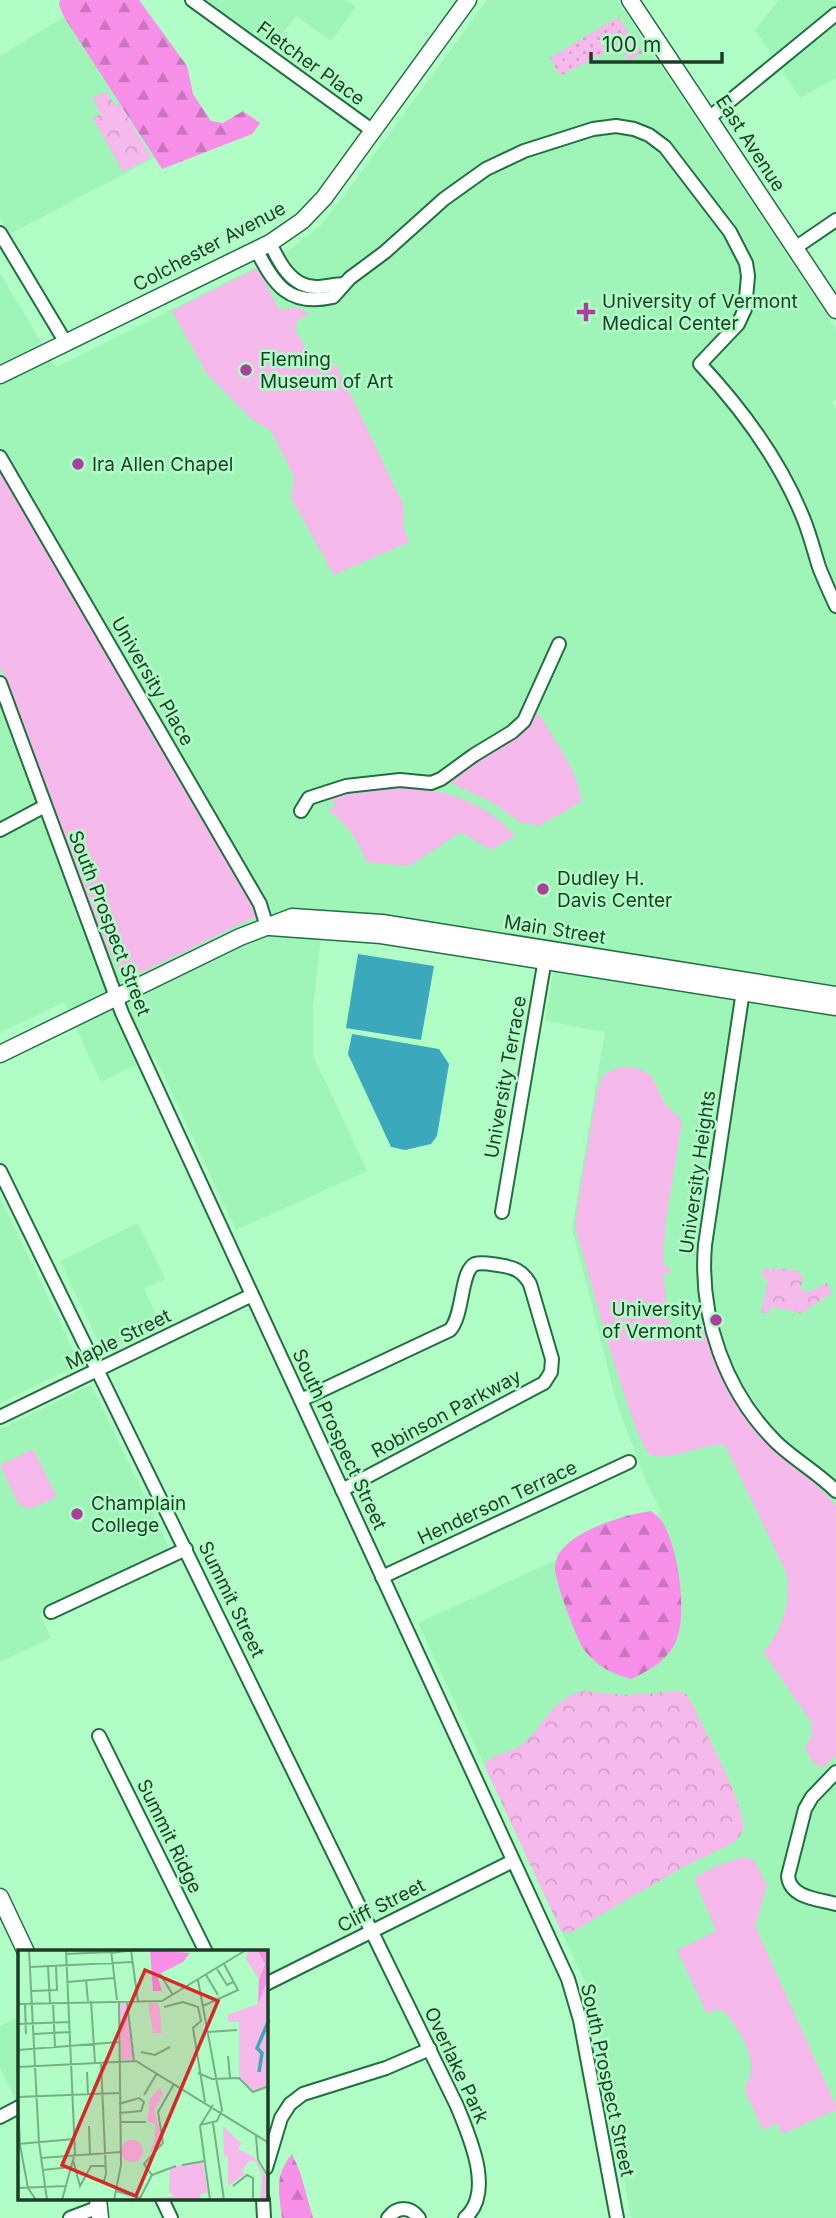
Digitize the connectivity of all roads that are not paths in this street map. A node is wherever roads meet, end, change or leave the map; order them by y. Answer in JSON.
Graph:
{"nodes":[{"id":1,"x":192,"y":0,"type":"edge"},
{"id":2,"x":468,"y":0,"type":"edge"},
{"id":3,"x":630,"y":0,"type":"edge"},
{"id":4,"x":836,"y":14,"type":"edge"},
{"id":5,"x":709,"y":118,"type":"junction"},
{"id":6,"x":373,"y":131,"type":"junction"},
{"id":7,"x":836,"y":220,"type":"edge"},
{"id":8,"x":0,"y":233,"type":"edge"},
{"id":9,"x":263,"y":246,"type":"junction"},
{"id":10,"x":795,"y":248,"type":"junction"},
{"id":11,"x":836,"y":310,"type":"edge"},
{"id":12,"x":66,"y":343,"type":"junction"},
{"id":13,"x":0,"y":375,"type":"edge"},
{"id":14,"x":0,"y":457,"type":"edge"},
{"id":15,"x":836,"y":606,"type":"edge"},
{"id":16,"x":559,"y":644,"type":"dead end"},
{"id":17,"x":0,"y":683,"type":"edge"},
{"id":18,"x":46,"y":806,"type":"junction"},
{"id":19,"x":301,"y":811,"type":"dead end"},
{"id":20,"x":0,"y":830,"type":"edge"},
{"id":21,"x":267,"y":927,"type":"junction"},
{"id":22,"x":545,"y":955,"type":"junction"},
{"id":23,"x":744,"y":986,"type":"junction"},
{"id":24,"x":836,"y":995,"type":"edge"},
{"id":25,"x":116,"y":998,"type":"junction"},
{"id":26,"x":836,"y":1007,"type":"edge"},
{"id":27,"x":0,"y":1054,"type":"edge"},
{"id":28,"x":0,"y":1171,"type":"edge"},
{"id":29,"x":502,"y":1212,"type":"dead end"},
{"id":30,"x":252,"y":1295,"type":"junction"},
{"id":31,"x":98,"y":1370,"type":"junction"},
{"id":32,"x":301,"y":1400,"type":"junction"},
{"id":33,"x":0,"y":1417,"type":"edge"},
{"id":34,"x":629,"y":1462,"type":"dead end"},
{"id":35,"x":342,"y":1490,"type":"junction"},
{"id":36,"x":836,"y":1491,"type":"edge"},
{"id":37,"x":186,"y":1549,"type":"junction"},
{"id":38,"x":382,"y":1577,"type":"junction"},
{"id":39,"x":51,"y":1612,"type":"dead end"},
{"id":40,"x":99,"y":1736,"type":"dead end"},
{"id":41,"x":836,"y":1772,"type":"edge"},
{"id":42,"x":513,"y":1861,"type":"junction"},
{"id":43,"x":0,"y":1897,"type":"edge"},
{"id":44,"x":836,"y":1904,"type":"edge"},
{"id":45,"x":6,"y":1926,"type":"edge"},
{"id":46,"x":372,"y":1931,"type":"junction"},
{"id":47,"x":24,"y":1950,"type":"edge"},
{"id":48,"x":205,"y":1950,"type":"edge"},
{"id":49,"x":268,"y":1983,"type":"edge"},
{"id":50,"x":430,"y":2049,"type":"junction"},
{"id":51,"x":18,"y":2108,"type":"edge"},
{"id":52,"x":0,"y":2117,"type":"edge"},
{"id":53,"x":268,"y":2161,"type":"edge"},
{"id":54,"x":162,"y":2200,"type":"edge"},
{"id":55,"x":263,"y":2200,"type":"edge"},
{"id":56,"x":99,"y":2208,"type":"edge"},
{"id":57,"x":70,"y":2218,"type":"edge"},
{"id":58,"x":171,"y":2218,"type":"edge"},
{"id":59,"x":264,"y":2218,"type":"edge"},
{"id":60,"x":388,"y":2218,"type":"edge"},
{"id":61,"x":419,"y":2218,"type":"edge"},
{"id":62,"x":465,"y":2218,"type":"edge"},
{"id":63,"x":617,"y":2218,"type":"edge"}],
"edges":[{"from":1,"to":6,"type":"street","name":"Fletcher Place"},
{"from":2,"to":6,"type":"main road","name":"Colchester Avenue"},
{"from":3,"to":5,"type":"main road","name":"East Avenue"},
{"from":4,"to":5,"type":"street"},
{"from":5,"to":10,"type":"main road","name":"East Avenue"},
{"from":6,"to":9,"type":"main road","name":"Colchester Avenue"},
{"from":7,"to":10,"type":"street"},
{"from":8,"to":12,"type":"street"},
{"from":9,"to":12,"type":"main road","name":"Colchester Avenue"},
{"from":9,"to":15,"type":"street"},
{"from":10,"to":11,"type":"main road","name":"East Avenue"},
{"from":12,"to":13,"type":"main road","name":"Colchester Avenue"},
{"from":14,"to":21,"type":"street","name":"University Place"},
{"from":16,"to":19,"type":"street"},
{"from":17,"to":18,"type":"street","name":"South Prospect Street"},
{"from":18,"to":20,"type":"street"},
{"from":18,"to":25,"type":"street","name":"South Prospect Street"},
{"from":21,"to":22,"type":"main road","name":"Main Street"},
{"from":21,"to":25,"type":"main road","name":"Main Street"},
{"from":22,"to":23,"type":"main road","name":"Main Street"},
{"from":22,"to":29,"type":"street","name":"University Terrace"},
{"from":23,"to":24,"type":"main road","name":"Main Street"},
{"from":23,"to":26,"type":"main road","name":"Main Street"},
{"from":23,"to":36,"type":"street","name":"University Heights"},
{"from":25,"to":27,"type":"main road","name":"Main Street"},
{"from":25,"to":30,"type":"street","name":"South Prospect Street"},
{"from":28,"to":31,"type":"street","name":"Summit Street"},
{"from":30,"to":31,"type":"street","name":"Maple Street"},
{"from":30,"to":32,"type":"street","name":"South Prospect Street"},
{"from":31,"to":33,"type":"street","name":"Maple Street"},
{"from":31,"to":37,"type":"street","name":"Summit Street"},
{"from":32,"to":35,"type":"street","name":"South Prospect Street"},
{"from":32,"to":35,"type":"street","name":"Robinson Parkway"},
{"from":34,"to":38,"type":"street","name":"Henderson Terrace"},
{"from":35,"to":38,"type":"street","name":"South Prospect Street"},
{"from":37,"to":39,"type":"street"},
{"from":37,"to":46,"type":"street","name":"Summit Street"},
{"from":38,"to":42,"type":"street","name":"South Prospect Street"},
{"from":40,"to":48,"type":"street","name":"Summit Ridge"},
{"from":41,"to":44,"type":"street"},
{"from":42,"to":46,"type":"street","name":"Cliff Street"},
{"from":42,"to":63,"type":"street","name":"South Prospect Street"},
{"from":43,"to":45,"type":"main road"},
{"from":45,"to":47,"type":"main road"},
{"from":46,"to":49,"type":"street","name":"Cliff Street"},
{"from":46,"to":50,"type":"street","name":"Overlake Park"},
{"from":50,"to":53,"type":"street"},
{"from":50,"to":62,"type":"street","name":"Overlake Park"},
{"from":51,"to":52,"type":"street"},
{"from":54,"to":58,"type":"street"},
{"from":55,"to":59,"type":"street"},
{"from":56,"to":57,"type":"street"},
{"from":60,"to":61,"type":"street"}]}
